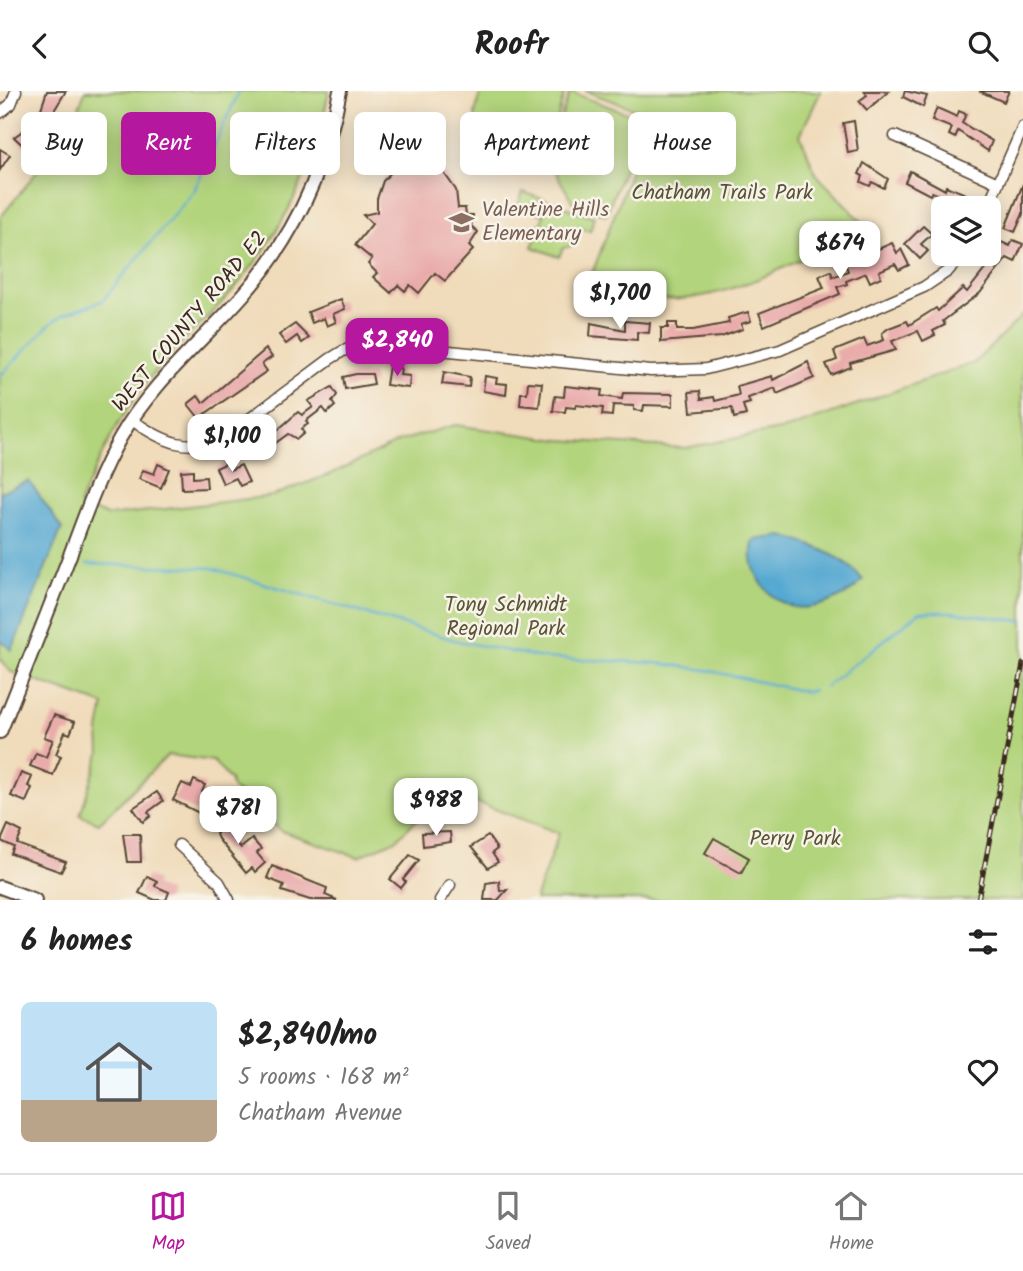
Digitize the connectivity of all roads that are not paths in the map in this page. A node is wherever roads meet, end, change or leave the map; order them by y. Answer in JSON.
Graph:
{"nodes":[{"id":1,"x":16,"y":91,"type":"edge"},
{"id":2,"x":340,"y":91,"type":"edge"},
{"id":3,"x":0,"y":113,"type":"edge"},
{"id":4,"x":1023,"y":127,"type":"edge"},
{"id":5,"x":895,"y":136,"type":"dead end"},
{"id":6,"x":998,"y":183,"type":"junction"},
{"id":7,"x":992,"y":196,"type":"edge"},
{"id":8,"x":952,"y":266,"type":"edge"},
{"id":9,"x":132,"y":420,"type":"junction"},
{"id":10,"x":0,"y":732,"type":"edge"},
{"id":11,"x":179,"y":845,"type":"dead end"},
{"id":12,"x":450,"y":885,"type":"dead end"},
{"id":13,"x":0,"y":887,"type":"edge"},
{"id":14,"x":35,"y":900,"type":"edge"},
{"id":15,"x":229,"y":900,"type":"edge"},
{"id":16,"x":440,"y":900,"type":"edge"}],
"edges":[{"from":1,"to":3,"type":"street"},
{"from":2,"to":9,"type":"street","name":"WEST COUNTY ROAD E2"},
{"from":4,"to":6,"type":"street"},
{"from":5,"to":6,"type":"street"},
{"from":6,"to":7,"type":"street"},
{"from":8,"to":9,"type":"street"},
{"from":9,"to":10,"type":"street","name":"WEST COUNTY ROAD E2"},
{"from":11,"to":15,"type":"street"},
{"from":12,"to":16,"type":"street"},
{"from":13,"to":14,"type":"street"}]}
